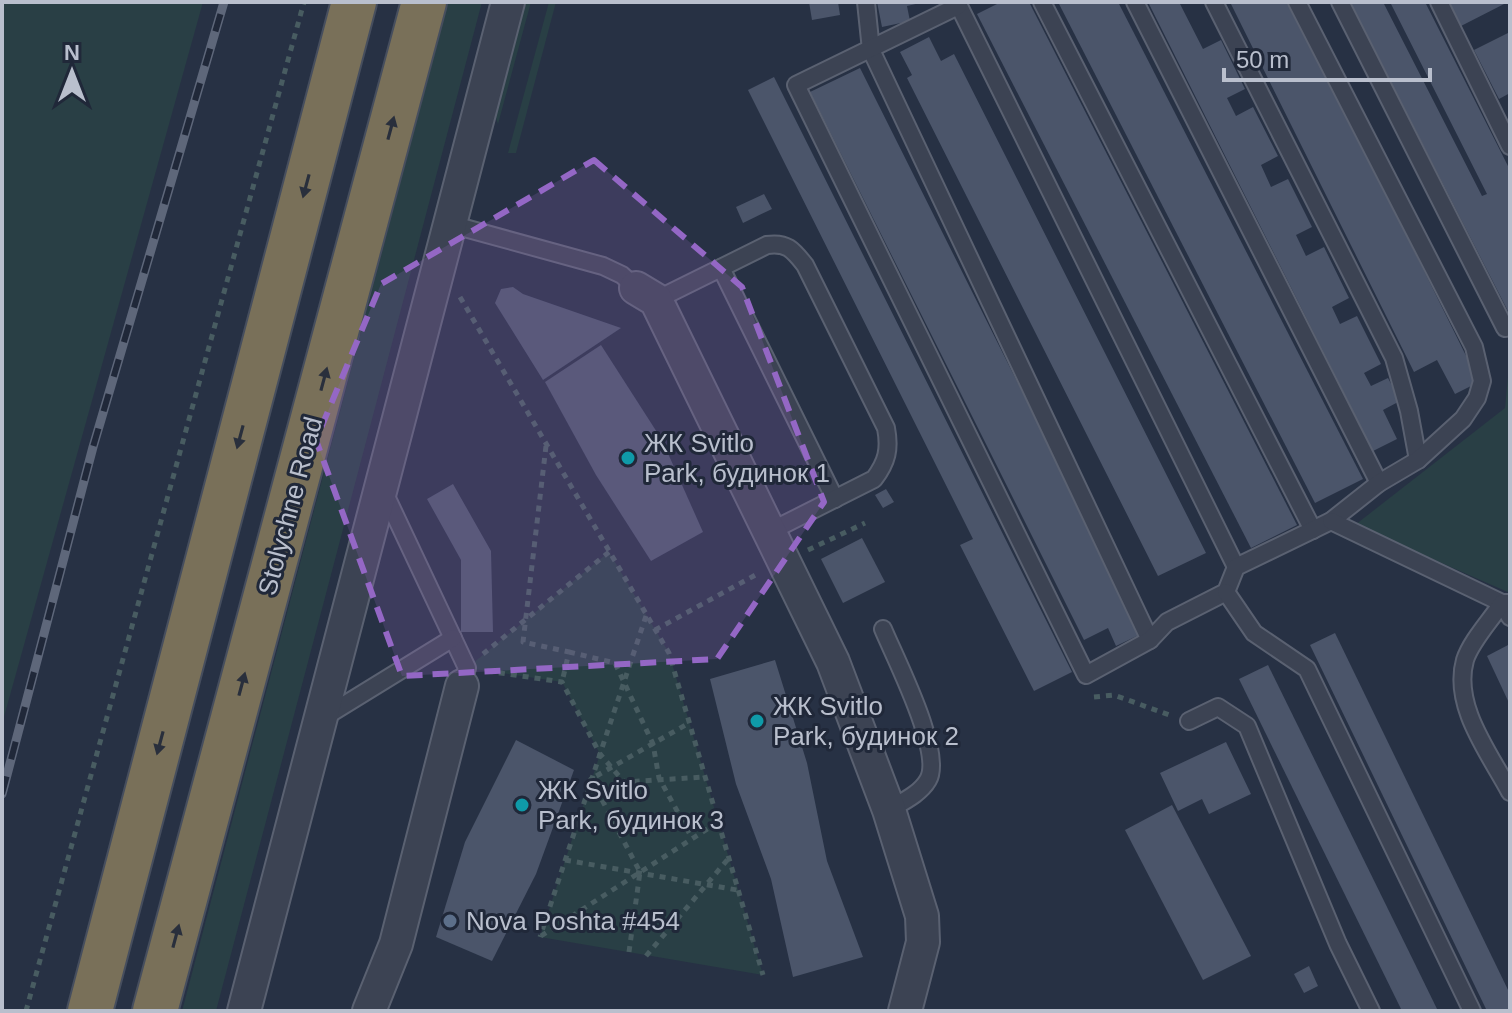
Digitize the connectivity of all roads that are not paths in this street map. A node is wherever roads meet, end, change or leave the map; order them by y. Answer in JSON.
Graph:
{"nodes":[{"id":1,"x":354,"y":2,"type":"edge"},
{"id":2,"x":424,"y":2,"type":"edge"},
{"id":3,"x":508,"y":2,"type":"edge"},
{"id":4,"x":866,"y":2,"type":"edge"},
{"id":5,"x":1042,"y":2,"type":"edge"},
{"id":6,"x":1135,"y":2,"type":"edge"},
{"id":7,"x":1214,"y":2,"type":"edge"},
{"id":8,"x":1297,"y":2,"type":"edge"},
{"id":9,"x":1340,"y":2,"type":"edge"},
{"id":10,"x":1439,"y":2,"type":"edge"},
{"id":11,"x":958,"y":4,"type":"edge"},
{"id":12,"x":871,"y":50,"type":"junction"},
{"id":13,"x":1510,"y":146,"type":"edge"},
{"id":14,"x":450,"y":224,"type":"junction"},
{"id":15,"x":721,"y":268,"type":"junction"},
{"id":16,"x":646,"y":294,"type":"junction"},
{"id":17,"x":1505,"y":328,"type":"dead end"},
{"id":18,"x":1418,"y":460,"type":"junction"},
{"id":19,"x":1379,"y":483,"type":"junction"},
{"id":20,"x":381,"y":487,"type":"junction"},
{"id":21,"x":835,"y":499,"type":"junction"},
{"id":22,"x":1331,"y":521,"type":"junction"},
{"id":23,"x":1313,"y":530,"type":"junction"},
{"id":24,"x":769,"y":532,"type":"junction"},
{"id":25,"x":1236,"y":567,"type":"junction"},
{"id":26,"x":1226,"y":592,"type":"junction"},
{"id":27,"x":1507,"y":608,"type":"edge"},
{"id":28,"x":883,"y":629,"type":"dead end"},
{"id":29,"x":453,"y":638,"type":"junction"},
{"id":30,"x":1150,"y":640,"type":"junction"},
{"id":31,"x":464,"y":677,"type":"joint"},
{"id":32,"x":323,"y":718,"type":"junction"},
{"id":33,"x":1189,"y":721,"type":"road end"},
{"id":34,"x":1510,"y":792,"type":"edge"},
{"id":35,"x":889,"y":810,"type":"junction"},
{"id":36,"x":90,"y":1011,"type":"edge"},
{"id":37,"x":155,"y":1011,"type":"edge"},
{"id":38,"x":244,"y":1011,"type":"edge"},
{"id":39,"x":369,"y":1011,"type":"edge"},
{"id":40,"x":905,"y":1011,"type":"edge"},
{"id":41,"x":1371,"y":1011,"type":"edge"},
{"id":42,"x":1472,"y":1011,"type":"edge"}],
"edges":[{"from":1,"to":36,"type":"highway","one_way":true},
{"from":37,"to":2,"type":"highway","name":"Stolychne Road","one_way":true},
{"from":3,"to":14,"type":"street"},
{"from":4,"to":12,"type":"lane"},
{"from":5,"to":23,"type":"lane"},
{"from":6,"to":19,"type":"lane"},
{"from":7,"to":18,"type":"lane"},
{"from":8,"to":18,"type":"lane"},
{"from":9,"to":17,"type":"lane"},
{"from":10,"to":13,"type":"lane"},
{"from":11,"to":12,"type":"lane"},
{"from":11,"to":25,"type":"lane"},
{"from":12,"to":30,"type":"lane"},
{"from":12,"to":30,"type":"lane"},
{"from":14,"to":16,"type":"lane"},
{"from":14,"to":20,"type":"street"},
{"from":15,"to":16,"type":"lane"},
{"from":15,"to":21,"type":"lane"},
{"from":15,"to":21,"type":"lane"},
{"from":16,"to":24,"type":"street"},
{"from":18,"to":19,"type":"lane"},
{"from":19,"to":22,"type":"lane"},
{"from":20,"to":29,"type":"lane"},
{"from":20,"to":32,"type":"street"},
{"from":21,"to":24,"type":"lane"},
{"from":22,"to":23,"type":"lane"},
{"from":22,"to":27,"type":"lane"},
{"from":23,"to":25,"type":"lane"},
{"from":24,"to":35,"type":"street"},
{"from":25,"to":26,"type":"lane"},
{"from":26,"to":30,"type":"lane"},
{"from":26,"to":42,"type":"lane"},
{"from":27,"to":34,"type":"lane"},
{"from":28,"to":35,"type":"lane"},
{"from":29,"to":31,"type":"lane"},
{"from":29,"to":32,"type":"lane"},
{"from":31,"to":39,"type":"street"},
{"from":32,"to":38,"type":"street"},
{"from":33,"to":41,"type":"lane"},
{"from":35,"to":40,"type":"street"}]}
